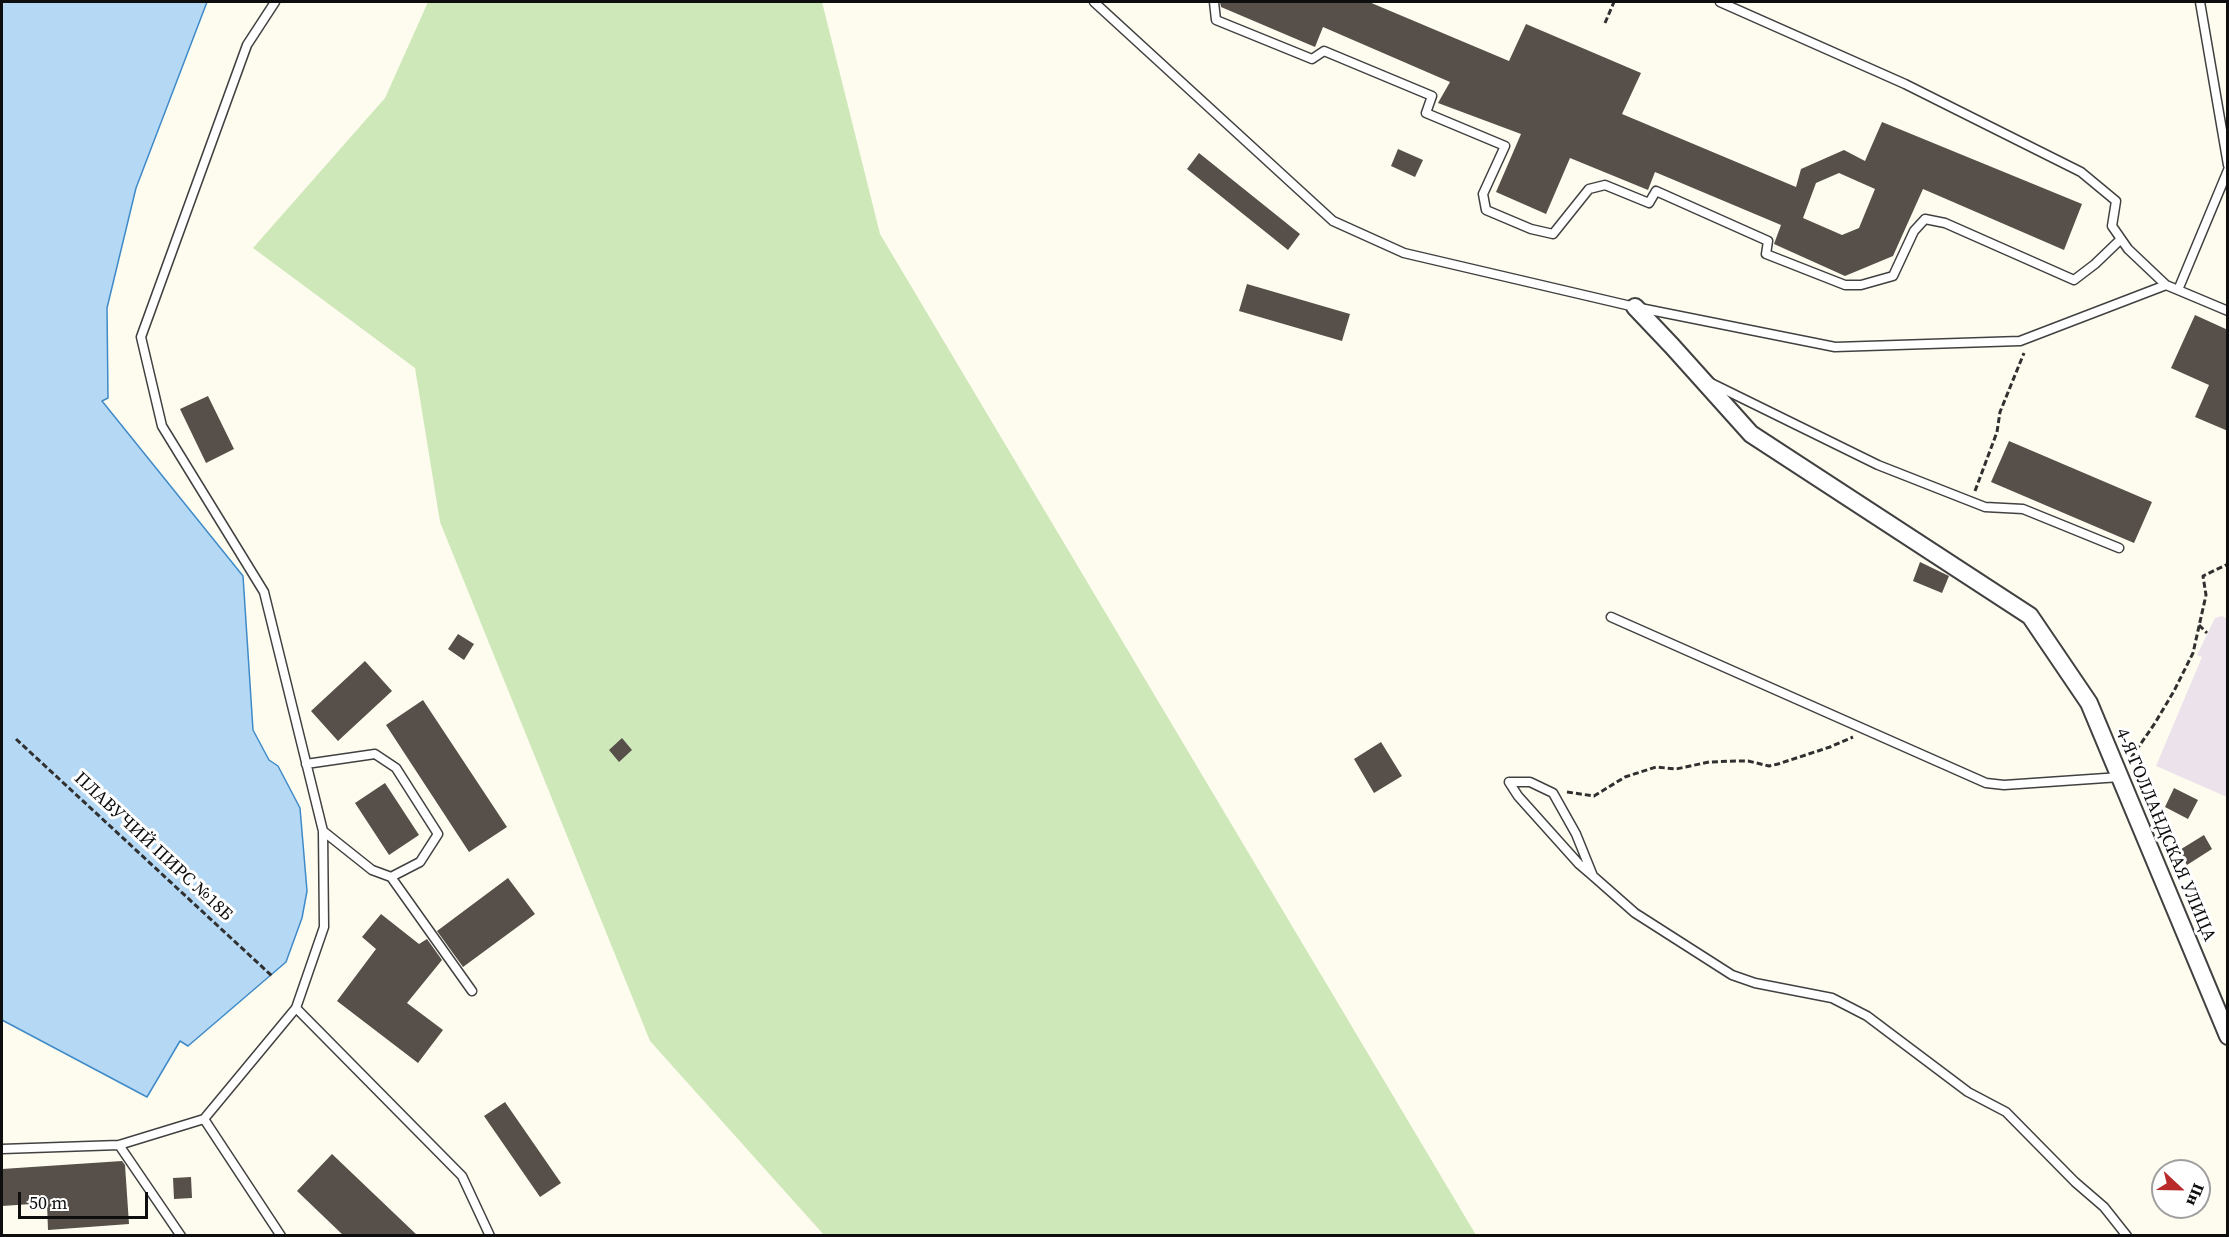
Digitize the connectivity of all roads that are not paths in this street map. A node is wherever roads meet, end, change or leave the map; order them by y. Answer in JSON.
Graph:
{"nodes":[{"id":1,"x":275,"y":2,"type":"edge"},
{"id":2,"x":1094,"y":2,"type":"edge"},
{"id":3,"x":1214,"y":2,"type":"edge"},
{"id":4,"x":1720,"y":2,"type":"edge"},
{"id":5,"x":2200,"y":2,"type":"edge"},
{"id":6,"x":2224,"y":125,"type":"edge"},
{"id":7,"x":2228,"y":165,"type":"edge"},
{"id":8,"x":2228,"y":170,"type":"edge"},
{"id":9,"x":2121,"y":239,"type":"junction"},
{"id":10,"x":2166,"y":285,"type":"junction"},
{"id":11,"x":2178,"y":290,"type":"junction"},
{"id":12,"x":1635,"y":307,"type":"junction"},
{"id":13,"x":2228,"y":311,"type":"edge"},
{"id":14,"x":1701,"y":378,"type":"junction"},
{"id":15,"x":2119,"y":548,"type":"dead end"},
{"id":16,"x":1611,"y":617,"type":"dead end"},
{"id":17,"x":306,"y":764,"type":"junction"},
{"id":18,"x":2120,"y":777,"type":"junction"},
{"id":19,"x":323,"y":831,"type":"junction"},
{"id":20,"x":1593,"y":876,"type":"junction"},
{"id":21,"x":391,"y":877,"type":"junction"},
{"id":22,"x":472,"y":991,"type":"dead end"},
{"id":23,"x":296,"y":1008,"type":"junction"},
{"id":24,"x":2228,"y":1036,"type":"edge"},
{"id":25,"x":204,"y":1119,"type":"junction"},
{"id":26,"x":119,"y":1145,"type":"junction"},
{"id":27,"x":2,"y":1149,"type":"edge"},
{"id":28,"x":181,"y":1236,"type":"edge"},
{"id":29,"x":281,"y":1236,"type":"edge"},
{"id":30,"x":490,"y":1236,"type":"edge"},
{"id":31,"x":2127,"y":1236,"type":"edge"}],
"edges":[{"from":1,"to":17,"type":"lane"},
{"from":2,"to":12,"type":"lane"},
{"from":3,"to":9,"type":"lane"},
{"from":4,"to":9,"type":"lane"},
{"from":5,"to":6,"type":"lane"},
{"from":6,"to":7,"type":"lane"},
{"from":8,"to":11,"type":"lane"},
{"from":9,"to":10,"type":"lane"},
{"from":10,"to":11,"type":"lane"},
{"from":10,"to":12,"type":"lane"},
{"from":11,"to":13,"type":"lane"},
{"from":12,"to":14,"type":"street","name":"4-Я ГОЛЛАНДСКАЯ УЛИЦА"},
{"from":14,"to":15,"type":"lane"},
{"from":14,"to":18,"type":"street","name":"4-Я ГОЛЛАНДСКАЯ УЛИЦА"},
{"from":16,"to":18,"type":"lane"},
{"from":17,"to":19,"type":"lane"},
{"from":17,"to":21,"type":"lane"},
{"from":18,"to":24,"type":"street","name":"4-Я ГОЛЛАНДСКАЯ УЛИЦА"},
{"from":19,"to":21,"type":"lane"},
{"from":19,"to":23,"type":"lane"},
{"from":20,"to":20,"type":"lane"},
{"from":20,"to":31,"type":"lane"},
{"from":21,"to":22,"type":"lane"},
{"from":23,"to":25,"type":"lane"},
{"from":23,"to":30,"type":"lane"},
{"from":25,"to":26,"type":"lane"},
{"from":25,"to":29,"type":"lane"},
{"from":26,"to":27,"type":"lane"},
{"from":26,"to":28,"type":"lane"}]}
